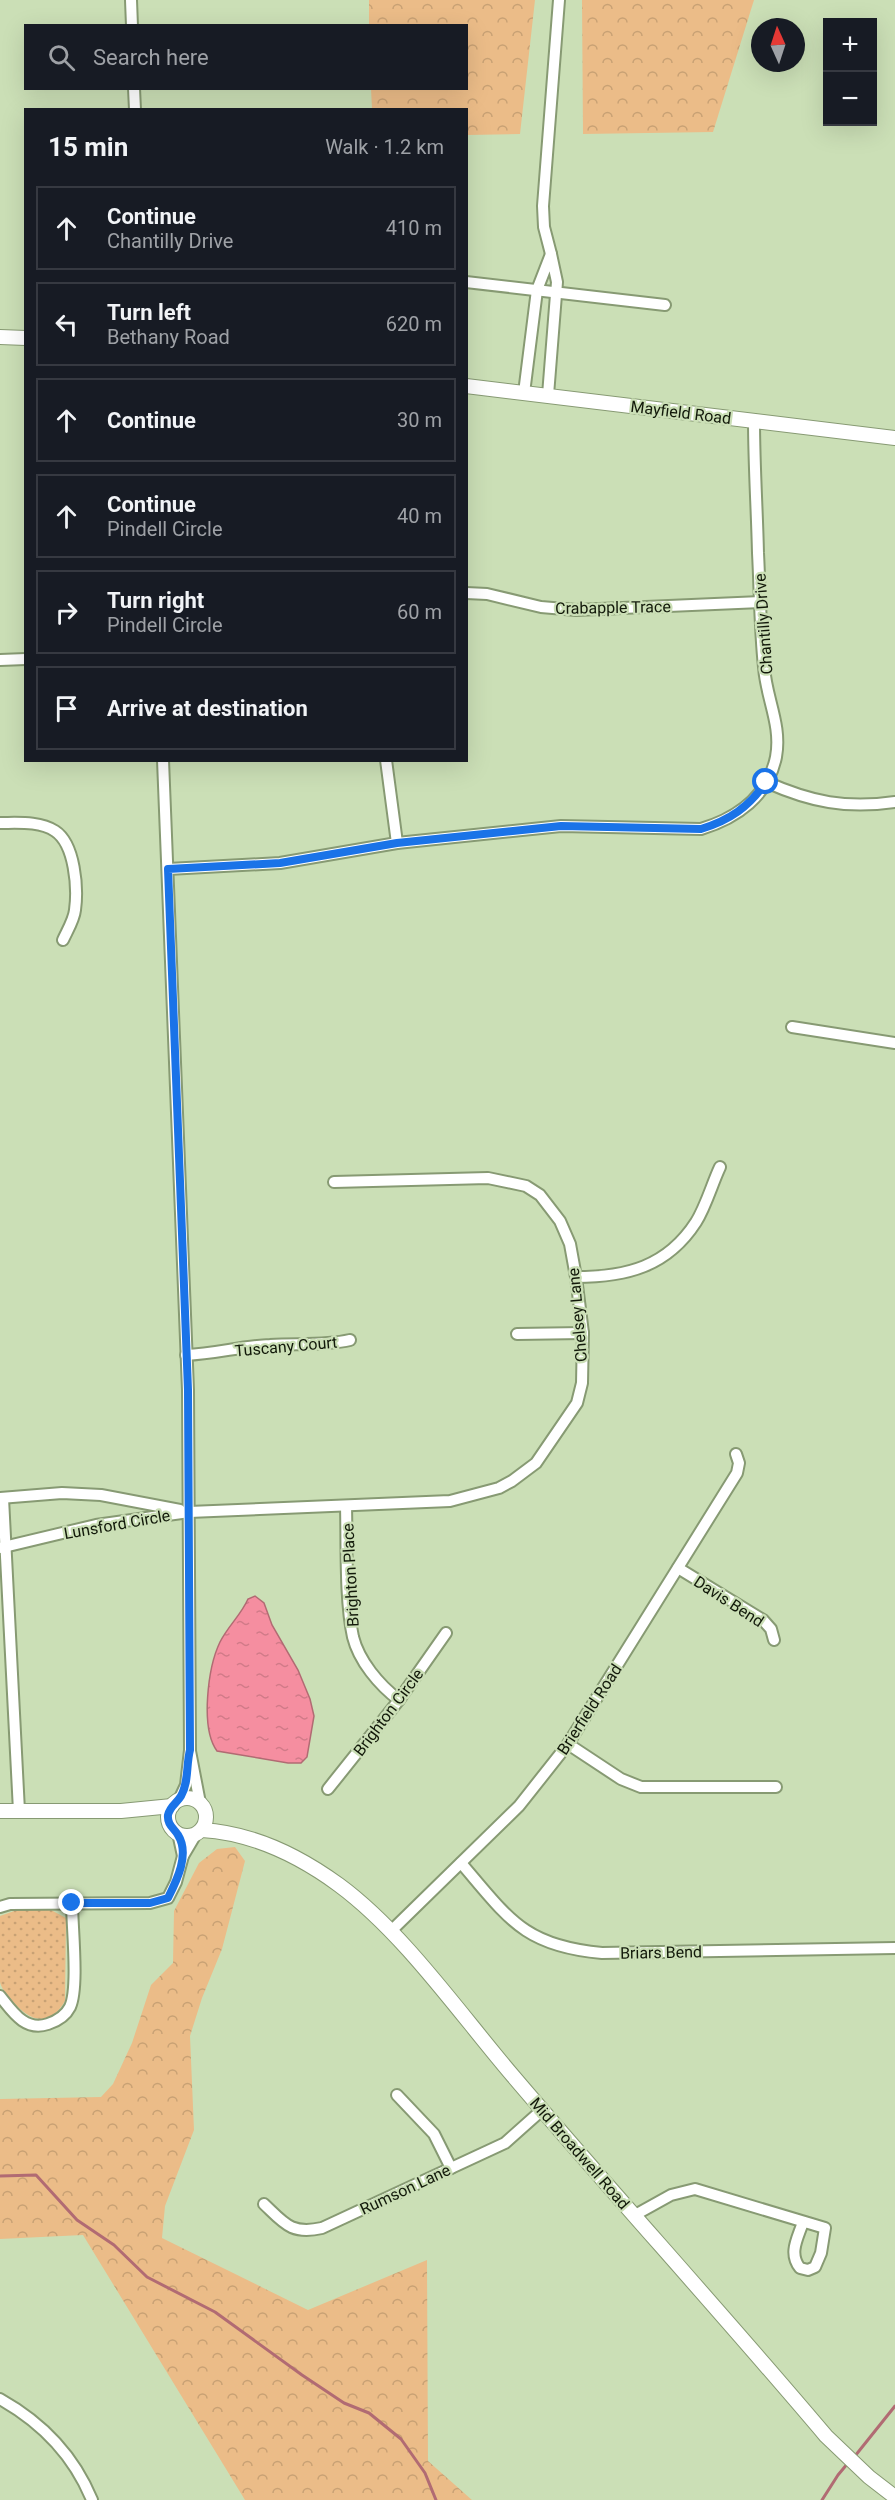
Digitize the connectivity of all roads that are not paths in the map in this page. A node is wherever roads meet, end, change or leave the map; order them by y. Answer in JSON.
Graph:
{"nodes":[{"id":1,"x":131,"y":0,"type":"edge"},
{"id":2,"x":558,"y":0,"type":"edge"},
{"id":3,"x":132,"y":24,"type":"edge"},
{"id":4,"x":134,"y":90,"type":"edge"},
{"id":5,"x":135,"y":108,"type":"edge"},
{"id":6,"x":551,"y":254,"type":"junction"},
{"id":7,"x":468,"y":282,"type":"edge"},
{"id":8,"x":537,"y":290,"type":"junction"},
{"id":9,"x":556,"y":292,"type":"junction"},
{"id":10,"x":665,"y":305,"type":"dead end"},
{"id":11,"x":0,"y":337,"type":"edge"},
{"id":12,"x":24,"y":338,"type":"edge"},
{"id":13,"x":468,"y":386,"type":"edge"},
{"id":14,"x":524,"y":393,"type":"junction"},
{"id":15,"x":548,"y":395,"type":"junction"},
{"id":16,"x":754,"y":420,"type":"junction"},
{"id":17,"x":895,"y":438,"type":"edge"},
{"id":18,"x":468,"y":593,"type":"edge"},
{"id":19,"x":760,"y":602,"type":"junction"},
{"id":20,"x":24,"y":659,"type":"edge"},
{"id":21,"x":0,"y":660,"type":"edge"},
{"id":22,"x":163,"y":762,"type":"edge"},
{"id":23,"x":386,"y":762,"type":"edge"},
{"id":24,"x":766,"y":782,"type":"junction"},
{"id":25,"x":895,"y":802,"type":"edge"},
{"id":26,"x":0,"y":823,"type":"edge"},
{"id":27,"x":397,"y":843,"type":"junction"},
{"id":28,"x":168,"y":869,"type":"junction"},
{"id":29,"x":63,"y":940,"type":"dead end"},
{"id":30,"x":792,"y":1027,"type":"dead end"},
{"id":31,"x":895,"y":1043,"type":"edge"},
{"id":32,"x":720,"y":1167,"type":"dead end"},
{"id":33,"x":334,"y":1182,"type":"dead end"},
{"id":34,"x":576,"y":1277,"type":"junction"},
{"id":35,"x":582,"y":1333,"type":"junction"},
{"id":36,"x":517,"y":1334,"type":"dead end"},
{"id":37,"x":350,"y":1340,"type":"dead end"},
{"id":38,"x":186,"y":1355,"type":"junction"},
{"id":39,"x":736,"y":1454,"type":"dead end"},
{"id":40,"x":1,"y":1498,"type":"edge"},
{"id":41,"x":346,"y":1506,"type":"junction"},
{"id":42,"x":189,"y":1512,"type":"junction"},
{"id":43,"x":3,"y":1548,"type":"edge"},
{"id":44,"x":678,"y":1568,"type":"junction"},
{"id":45,"x":446,"y":1633,"type":"dead end"},
{"id":46,"x":774,"y":1640,"type":"dead end"},
{"id":47,"x":399,"y":1700,"type":"junction"},
{"id":48,"x":568,"y":1744,"type":"junction"},
{"id":49,"x":190,"y":1750,"type":"junction"},
{"id":50,"x":777,"y":1787,"type":"dead end"},
{"id":51,"x":328,"y":1789,"type":"dead end"},
{"id":52,"x":176,"y":1803,"type":"junction"},
{"id":53,"x":203,"y":1808,"type":"junction"},
{"id":54,"x":121,"y":1810,"type":"junction"},
{"id":55,"x":0,"y":1811,"type":"edge"},
{"id":56,"x":19,"y":1811,"type":"junction"},
{"id":57,"x":174,"y":1830,"type":"junction"},
{"id":58,"x":199,"y":1832,"type":"junction"},
{"id":59,"x":245,"y":1836,"type":"junction"},
{"id":60,"x":183,"y":1856,"type":"junction"},
{"id":61,"x":461,"y":1863,"type":"junction"},
{"id":62,"x":72,"y":1903,"type":"junction"},
{"id":63,"x":0,"y":1907,"type":"edge"},
{"id":64,"x":391,"y":1931,"type":"junction"},
{"id":65,"x":895,"y":1948,"type":"edge"},
{"id":66,"x":0,"y":1996,"type":"edge"},
{"id":67,"x":397,"y":2095,"type":"dead end"},
{"id":68,"x":542,"y":2110,"type":"junction"},
{"id":69,"x":451,"y":2168,"type":"junction"},
{"id":70,"x":264,"y":2204,"type":"dead end"},
{"id":71,"x":635,"y":2215,"type":"junction"},
{"id":72,"x":803,"y":2222,"type":"dead end"},
{"id":73,"x":0,"y":2399,"type":"edge"},
{"id":74,"x":895,"y":2497,"type":"edge"},
{"id":75,"x":92,"y":2500,"type":"edge"}],
"edges":[{"from":1,"to":3,"type":"street"},
{"from":2,"to":6,"type":"street"},
{"from":4,"to":5,"type":"street"},
{"from":6,"to":8,"type":"street"},
{"from":6,"to":9,"type":"street"},
{"from":7,"to":8,"type":"street"},
{"from":8,"to":9,"type":"street"},
{"from":8,"to":14,"type":"street"},
{"from":9,"to":10,"type":"street"},
{"from":9,"to":15,"type":"street"},
{"from":11,"to":12,"type":"street"},
{"from":13,"to":14,"type":"street","name":"Mayfield Road"},
{"from":14,"to":15,"type":"street","name":"Mayfield Road"},
{"from":15,"to":16,"type":"street","name":"Mayfield Road"},
{"from":16,"to":17,"type":"street","name":"Mayfield Road"},
{"from":16,"to":19,"type":"street","name":"Chantilly Drive"},
{"from":18,"to":19,"type":"street","name":"Crabapple Trace"},
{"from":19,"to":24,"type":"street","name":"Chantilly Drive"},
{"from":20,"to":21,"type":"street"},
{"from":22,"to":28,"type":"street"},
{"from":23,"to":27,"type":"street"},
{"from":24,"to":25,"type":"street"},
{"from":24,"to":27,"type":"street","name":"Chantilly Drive"},
{"from":26,"to":29,"type":"street"},
{"from":27,"to":28,"type":"street","name":"Chantilly Drive"},
{"from":28,"to":38,"type":"street"},
{"from":30,"to":31,"type":"street"},
{"from":32,"to":34,"type":"street"},
{"from":33,"to":34,"type":"street","name":"Chelsey Lane"},
{"from":34,"to":35,"type":"street","name":"Chelsey Lane"},
{"from":35,"to":36,"type":"street"},
{"from":35,"to":41,"type":"street","name":"Chelsey Lane"},
{"from":37,"to":38,"type":"street","name":"Tuscany Court"},
{"from":38,"to":42,"type":"street"},
{"from":39,"to":44,"type":"street","name":"Brierfield Road"},
{"from":40,"to":42,"type":"street","name":"Lunsford Circle"},
{"from":40,"to":43,"type":"street"},
{"from":41,"to":42,"type":"street","name":"Chelsey Lane"},
{"from":41,"to":47,"type":"street","name":"Brighton Place"},
{"from":42,"to":43,"type":"street","name":"Lunsford Circle"},
{"from":42,"to":49,"type":"street"},
{"from":43,"to":56,"type":"street"},
{"from":44,"to":46,"type":"street","name":"Davis Bend"},
{"from":44,"to":48,"type":"street","name":"Brierfield Road"},
{"from":45,"to":47,"type":"street","name":"Brighton Circle"},
{"from":47,"to":51,"type":"street","name":"Brighton Circle"},
{"from":48,"to":50,"type":"street"},
{"from":48,"to":61,"type":"street","name":"Brierfield Road"},
{"from":49,"to":52,"type":"street"},
{"from":49,"to":53,"type":"street"},
{"from":52,"to":53,"type":"street"},
{"from":52,"to":54,"type":"street"},
{"from":52,"to":57,"type":"street"},
{"from":53,"to":58,"type":"street"},
{"from":53,"to":59,"type":"street","name":"Mid Broadwell Road"},
{"from":54,"to":56,"type":"street"},
{"from":54,"to":57,"type":"street"},
{"from":55,"to":56,"type":"street"},
{"from":57,"to":58,"type":"street"},
{"from":57,"to":60,"type":"street"},
{"from":58,"to":59,"type":"street","name":"Mid Broadwell Road"},
{"from":58,"to":60,"type":"street"},
{"from":59,"to":64,"type":"street","name":"Mid Broadwell Road"},
{"from":60,"to":62,"type":"street"},
{"from":61,"to":64,"type":"street","name":"Brierfield Road"},
{"from":61,"to":65,"type":"street","name":"Briars Bend"},
{"from":62,"to":63,"type":"street"},
{"from":62,"to":66,"type":"street"},
{"from":64,"to":68,"type":"street","name":"Mid Broadwell Road"},
{"from":67,"to":69,"type":"street"},
{"from":68,"to":69,"type":"street","name":"Rumson Lane"},
{"from":68,"to":71,"type":"street","name":"Mid Broadwell Road"},
{"from":69,"to":70,"type":"street","name":"Rumson Lane"},
{"from":71,"to":72,"type":"street"},
{"from":71,"to":74,"type":"street","name":"Mid Broadwell Road"},
{"from":73,"to":75,"type":"street"}]}
